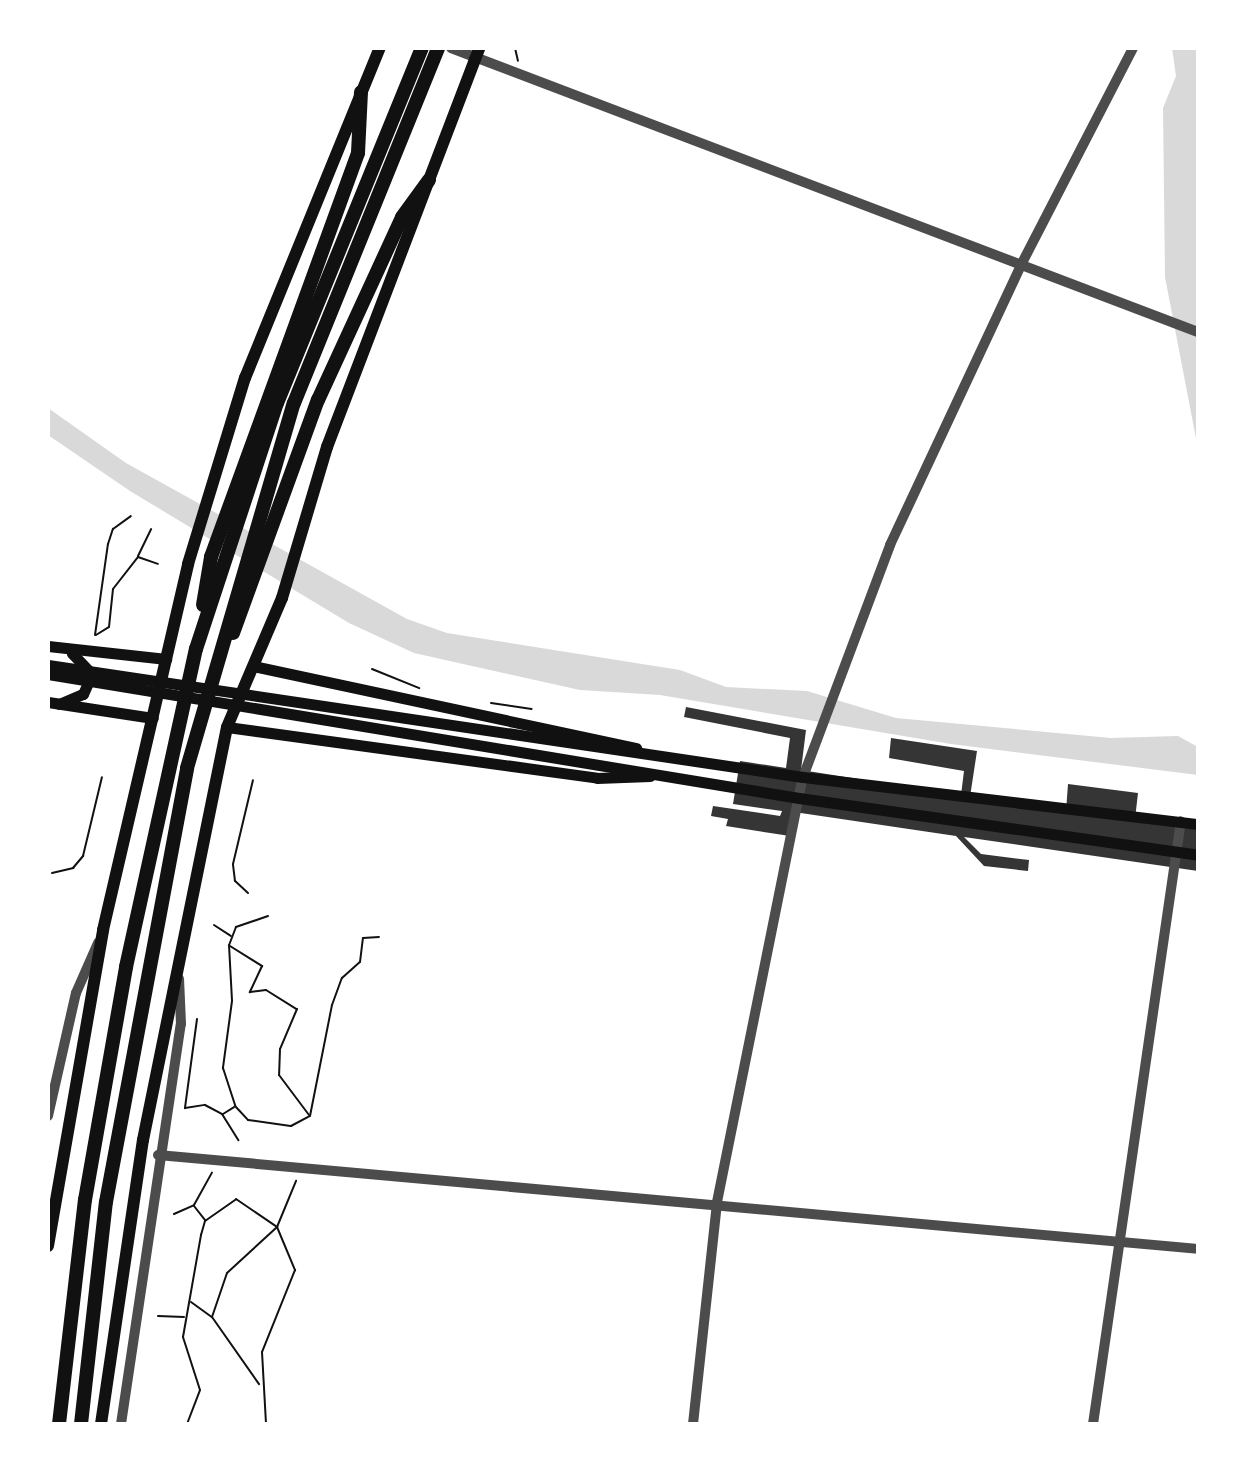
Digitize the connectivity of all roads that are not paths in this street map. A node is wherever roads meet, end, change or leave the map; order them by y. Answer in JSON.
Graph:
{"nodes":[{"id":1,"x":380,"y":48,"type":"edge"},
{"id":2,"x":422,"y":48,"type":"edge"},
{"id":3,"x":438,"y":48,"type":"edge"},
{"id":4,"x":451,"y":48,"type":"edge"},
{"id":5,"x":473,"y":51,"type":"edge"},
{"id":6,"x":1130,"y":52,"type":"edge"},
{"id":7,"x":361,"y":92,"type":"junction"},
{"id":8,"x":429,"y":180,"type":"junction"},
{"id":9,"x":1021,"y":265,"type":"junction"},
{"id":10,"x":1198,"y":332,"type":"edge"},
{"id":11,"x":239,"y":497,"type":"junction"},
{"id":12,"x":54,"y":647,"type":"edge"},
{"id":13,"x":166,"y":659,"type":"junction"},
{"id":14,"x":220,"y":661,"type":"junction"},
{"id":15,"x":48,"y":665,"type":"edge"},
{"id":16,"x":253,"y":666,"type":"junction"},
{"id":17,"x":48,"y":674,"type":"edge"},
{"id":18,"x":53,"y":703,"type":"edge"},
{"id":19,"x":153,"y":718,"type":"junction"},
{"id":20,"x":227,"y":727,"type":"junction"},
{"id":21,"x":671,"y":759,"type":"junction"},
{"id":22,"x":671,"y":775,"type":"junction"},
{"id":23,"x":803,"y":777,"type":"junction"},
{"id":24,"x":799,"y":798,"type":"junction"},
{"id":25,"x":1181,"y":821,"type":"junction"},
{"id":26,"x":1198,"y":824,"type":"edge"},
{"id":27,"x":1178,"y":851,"type":"junction"},
{"id":28,"x":1198,"y":855,"type":"edge"},
{"id":29,"x":103,"y":930,"type":"junction"},
{"id":30,"x":179,"y":954,"type":"junction"},
{"id":31,"x":48,"y":1116,"type":"edge"},
{"id":32,"x":158,"y":1155,"type":"junction"},
{"id":33,"x":717,"y":1202,"type":"junction"},
{"id":34,"x":1123,"y":1244,"type":"junction"},
{"id":35,"x":48,"y":1246,"type":"edge"},
{"id":36,"x":1198,"y":1249,"type":"edge"},
{"id":37,"x":101,"y":1423,"type":"edge"},
{"id":38,"x":59,"y":1424,"type":"edge"},
{"id":39,"x":81,"y":1424,"type":"edge"},
{"id":40,"x":121,"y":1424,"type":"edge"},
{"id":41,"x":693,"y":1424,"type":"edge"},
{"id":42,"x":1093,"y":1424,"type":"edge"}],
"edges":[{"from":1,"to":7,"type":"main road"},
{"from":2,"to":11,"type":"highway"},
{"from":3,"to":14,"type":"highway"},
{"from":4,"to":5,"type":"street"},
{"from":5,"to":8,"type":"main road"},
{"from":5,"to":9,"type":"street"},
{"from":6,"to":9,"type":"street"},
{"from":7,"to":11,"type":"highway"},
{"from":7,"to":13,"type":"main road"},
{"from":8,"to":14,"type":"highway"},
{"from":8,"to":16,"type":"main road"},
{"from":9,"to":10,"type":"street"},
{"from":9,"to":23,"type":"street"},
{"from":11,"to":38,"type":"highway"},
{"from":12,"to":13,"type":"main road"},
{"from":12,"to":18,"type":"main road"},
{"from":13,"to":19,"type":"main road"},
{"from":14,"to":39,"type":"highway"},
{"from":15,"to":21,"type":"main road"},
{"from":16,"to":20,"type":"main road"},
{"from":16,"to":21,"type":"main road"},
{"from":17,"to":22,"type":"main road"},
{"from":18,"to":19,"type":"main road"},
{"from":19,"to":29,"type":"main road"},
{"from":20,"to":22,"type":"main road"},
{"from":20,"to":30,"type":"main road"},
{"from":21,"to":23,"type":"main road"},
{"from":22,"to":24,"type":"main road"},
{"from":23,"to":24,"type":"street"},
{"from":23,"to":25,"type":"main road"},
{"from":24,"to":27,"type":"main road"},
{"from":24,"to":33,"type":"street"},
{"from":25,"to":26,"type":"main road"},
{"from":25,"to":27,"type":"street"},
{"from":27,"to":28,"type":"main road"},
{"from":27,"to":34,"type":"street"},
{"from":29,"to":31,"type":"street"},
{"from":29,"to":35,"type":"main road"},
{"from":30,"to":32,"type":"street"},
{"from":30,"to":37,"type":"main road"},
{"from":32,"to":33,"type":"street"},
{"from":32,"to":40,"type":"street"},
{"from":33,"to":34,"type":"street"},
{"from":33,"to":41,"type":"street"},
{"from":34,"to":36,"type":"street"},
{"from":34,"to":42,"type":"street"}]}
